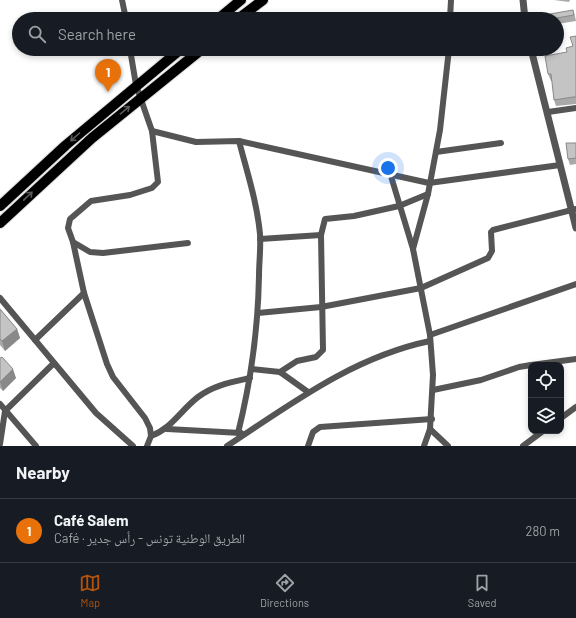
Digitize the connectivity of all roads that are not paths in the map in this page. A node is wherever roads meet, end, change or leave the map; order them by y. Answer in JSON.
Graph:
{"nodes":[{"id":1,"x":122,"y":0,"type":"edge"},
{"id":2,"x":241,"y":0,"type":"edge"},
{"id":3,"x":264,"y":0,"type":"edge"},
{"id":4,"x":451,"y":0,"type":"edge"},
{"id":5,"x":523,"y":0,"type":"edge"},
{"id":6,"x":125,"y":12,"type":"edge"},
{"id":7,"x":226,"y":12,"type":"edge"},
{"id":8,"x":248,"y":12,"type":"edge"},
{"id":9,"x":450,"y":12,"type":"edge"},
{"id":10,"x":524,"y":12,"type":"edge"},
{"id":11,"x":131,"y":56,"type":"edge"},
{"id":12,"x":172,"y":56,"type":"edge"},
{"id":13,"x":193,"y":56,"type":"edge"},
{"id":14,"x":449,"y":56,"type":"edge"},
{"id":15,"x":533,"y":56,"type":"edge"},
{"id":16,"x":136,"y":85,"type":"junction"},
{"id":17,"x":141,"y":97,"type":"junction"},
{"id":18,"x":576,"y":108,"type":"edge"},
{"id":19,"x":548,"y":112,"type":"junction"},
{"id":20,"x":152,"y":132,"type":"junction"},
{"id":21,"x":239,"y":141,"type":"junction"},
{"id":22,"x":501,"y":143,"type":"dead end"},
{"id":23,"x":436,"y":152,"type":"junction"},
{"id":24,"x":560,"y":165,"type":"junction"},
{"id":25,"x":390,"y":173,"type":"junction"},
{"id":26,"x":429,"y":183,"type":"junction"},
{"id":27,"x":428,"y":194,"type":"junction"},
{"id":28,"x":0,"y":206,"type":"edge"},
{"id":29,"x":399,"y":206,"type":"junction"},
{"id":30,"x":574,"y":210,"type":"edge"},
{"id":31,"x":0,"y":223,"type":"edge"},
{"id":32,"x":576,"y":228,"type":"edge"},
{"id":33,"x":321,"y":235,"type":"junction"},
{"id":34,"x":260,"y":239,"type":"junction"},
{"id":35,"x":73,"y":242,"type":"junction"},
{"id":36,"x":188,"y":244,"type":"dead end"},
{"id":37,"x":413,"y":249,"type":"junction"},
{"id":38,"x":576,"y":284,"type":"edge"},
{"id":39,"x":421,"y":288,"type":"junction"},
{"id":40,"x":84,"y":294,"type":"junction"},
{"id":41,"x":0,"y":298,"type":"edge"},
{"id":42,"x":321,"y":307,"type":"junction"},
{"id":43,"x":258,"y":313,"type":"junction"},
{"id":44,"x":430,"y":338,"type":"junction"},
{"id":45,"x":35,"y":340,"type":"junction"},
{"id":46,"x":576,"y":359,"type":"edge"},
{"id":47,"x":554,"y":362,"type":"edge"},
{"id":48,"x":54,"y":363,"type":"junction"},
{"id":49,"x":528,"y":365,"type":"edge"},
{"id":50,"x":252,"y":369,"type":"junction"},
{"id":51,"x":280,"y":372,"type":"junction"},
{"id":52,"x":250,"y":378,"type":"junction"},
{"id":53,"x":433,"y":390,"type":"junction"},
{"id":54,"x":308,"y":392,"type":"junction"},
{"id":55,"x":0,"y":404,"type":"edge"},
{"id":56,"x":576,"y":407,"type":"edge"},
{"id":57,"x":5,"y":411,"type":"junction"},
{"id":58,"x":564,"y":416,"type":"edge"},
{"id":59,"x":432,"y":419,"type":"junction"},
{"id":60,"x":167,"y":429,"type":"junction"},
{"id":61,"x":430,"y":429,"type":"junction"},
{"id":62,"x":238,"y":433,"type":"junction"},
{"id":63,"x":245,"y":434,"type":"junction"},
{"id":64,"x":539,"y":434,"type":"edge"},
{"id":65,"x":151,"y":436,"type":"junction"},
{"id":66,"x":0,"y":444,"type":"edge"},
{"id":67,"x":526,"y":445,"type":"edge"},
{"id":68,"x":36,"y":446,"type":"edge"},
{"id":69,"x":133,"y":446,"type":"edge"},
{"id":70,"x":147,"y":446,"type":"edge"},
{"id":71,"x":226,"y":446,"type":"edge"},
{"id":72,"x":308,"y":446,"type":"edge"},
{"id":73,"x":424,"y":446,"type":"edge"},
{"id":74,"x":448,"y":446,"type":"edge"}],
"edges":[{"from":1,"to":6,"type":"street"},
{"from":2,"to":7,"type":"highway"},
{"from":3,"to":8,"type":"highway"},
{"from":4,"to":9,"type":"street"},
{"from":5,"to":10,"type":"street"},
{"from":11,"to":16,"type":"street"},
{"from":12,"to":16,"type":"highway"},
{"from":13,"to":17,"type":"highway"},
{"from":14,"to":23,"type":"street"},
{"from":15,"to":19,"type":"street"},
{"from":16,"to":17,"type":"street"},
{"from":16,"to":28,"type":"highway","one_way":true},
{"from":17,"to":20,"type":"street"},
{"from":31,"to":17,"type":"highway","one_way":true},
{"from":18,"to":19,"type":"street"},
{"from":19,"to":24,"type":"street"},
{"from":20,"to":21,"type":"street"},
{"from":20,"to":35,"type":"street"},
{"from":21,"to":25,"type":"street"},
{"from":21,"to":34,"type":"street"},
{"from":22,"to":23,"type":"street"},
{"from":23,"to":26,"type":"street"},
{"from":24,"to":26,"type":"street"},
{"from":24,"to":30,"type":"street"},
{"from":25,"to":26,"type":"street"},
{"from":25,"to":29,"type":"street"},
{"from":26,"to":27,"type":"street"},
{"from":27,"to":29,"type":"street"},
{"from":27,"to":37,"type":"street"},
{"from":29,"to":33,"type":"street"},
{"from":29,"to":37,"type":"street"},
{"from":30,"to":32,"type":"street"},
{"from":30,"to":39,"type":"street"},
{"from":33,"to":34,"type":"street"},
{"from":33,"to":42,"type":"street"},
{"from":34,"to":43,"type":"street"},
{"from":35,"to":36,"type":"street"},
{"from":35,"to":40,"type":"street"},
{"from":37,"to":39,"type":"street"},
{"from":38,"to":44,"type":"street"},
{"from":39,"to":42,"type":"street"},
{"from":39,"to":44,"type":"street"},
{"from":40,"to":45,"type":"street"},
{"from":40,"to":65,"type":"street"},
{"from":41,"to":45,"type":"street"},
{"from":42,"to":43,"type":"street"},
{"from":42,"to":51,"type":"street"},
{"from":43,"to":50,"type":"street"},
{"from":44,"to":53,"type":"street"},
{"from":44,"to":54,"type":"street"},
{"from":45,"to":48,"type":"street"},
{"from":46,"to":47,"type":"street"},
{"from":48,"to":57,"type":"street"},
{"from":48,"to":69,"type":"street"},
{"from":49,"to":53,"type":"street"},
{"from":50,"to":51,"type":"street"},
{"from":50,"to":52,"type":"street"},
{"from":51,"to":54,"type":"street"},
{"from":52,"to":60,"type":"street"},
{"from":52,"to":62,"type":"street"},
{"from":53,"to":59,"type":"street"},
{"from":54,"to":63,"type":"street"},
{"from":55,"to":57,"type":"street"},
{"from":56,"to":58,"type":"street"},
{"from":57,"to":66,"type":"street"},
{"from":57,"to":68,"type":"street"},
{"from":59,"to":61,"type":"street"},
{"from":59,"to":72,"type":"street"},
{"from":60,"to":62,"type":"street"},
{"from":60,"to":65,"type":"street"},
{"from":61,"to":73,"type":"street"},
{"from":61,"to":74,"type":"street"},
{"from":62,"to":63,"type":"street"},
{"from":63,"to":71,"type":"street"},
{"from":64,"to":67,"type":"street"},
{"from":65,"to":70,"type":"street"}]}
